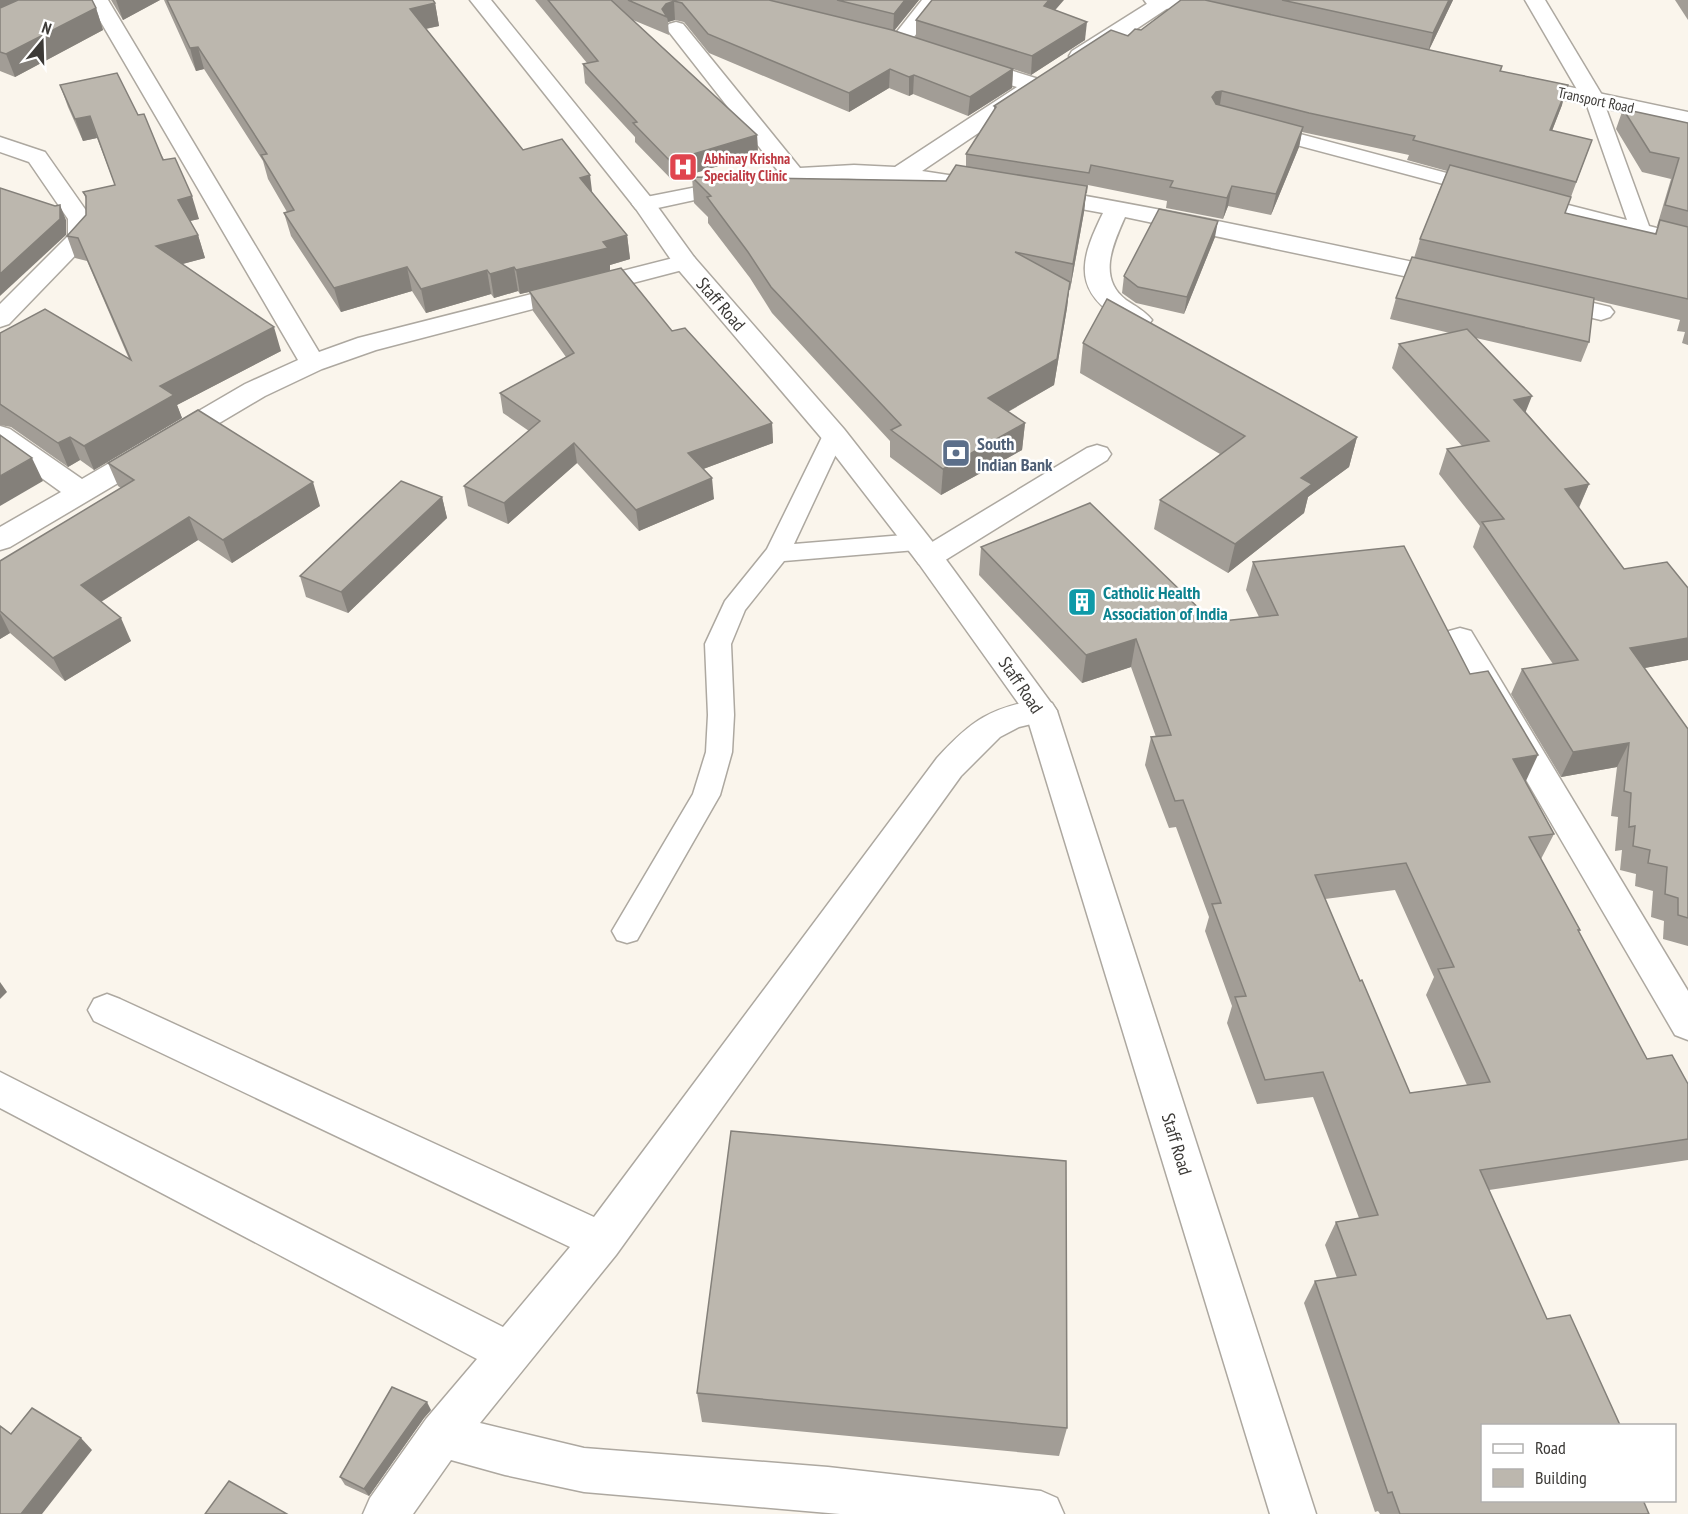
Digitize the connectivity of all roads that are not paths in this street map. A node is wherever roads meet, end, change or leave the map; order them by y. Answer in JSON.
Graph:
{"nodes":[{"id":1,"x":98,"y":0,"type":"edge"},
{"id":2,"x":480,"y":0,"type":"edge"},
{"id":3,"x":933,"y":0,"type":"edge"},
{"id":4,"x":1535,"y":0,"type":"edge"},
{"id":5,"x":1159,"y":1,"type":"edge"},
{"id":6,"x":1234,"y":18,"type":"edge"},
{"id":7,"x":676,"y":28,"type":"dead end"},
{"id":8,"x":876,"y":38,"type":"edge"},
{"id":9,"x":899,"y":43,"type":"junction"},
{"id":10,"x":922,"y":50,"type":"edge"},
{"id":11,"x":944,"y":57,"type":"edge"},
{"id":12,"x":1501,"y":79,"type":"edge"},
{"id":13,"x":1034,"y":85,"type":"junction"},
{"id":14,"x":1594,"y":100,"type":"junction"},
{"id":15,"x":1688,"y":119,"type":"edge"},
{"id":16,"x":1253,"y":127,"type":"edge"},
{"id":17,"x":0,"y":144,"type":"edge"},
{"id":18,"x":901,"y":174,"type":"junction"},
{"id":19,"x":794,"y":175,"type":"junction"},
{"id":20,"x":644,"y":204,"type":"junction"},
{"id":21,"x":1118,"y":207,"type":"junction"},
{"id":22,"x":1641,"y":231,"type":"junction"},
{"id":23,"x":1688,"y":242,"type":"edge"},
{"id":24,"x":685,"y":262,"type":"junction"},
{"id":25,"x":1474,"y":284,"type":"edge"},
{"id":26,"x":1520,"y":294,"type":"edge"},
{"id":27,"x":1600,"y":312,"type":"dead end"},
{"id":28,"x":0,"y":319,"type":"edge"},
{"id":29,"x":1140,"y":320,"type":"edge"},
{"id":30,"x":313,"y":363,"type":"junction"},
{"id":31,"x":0,"y":435,"type":"edge"},
{"id":32,"x":834,"y":435,"type":"junction"},
{"id":33,"x":1097,"y":454,"type":"dead end"},
{"id":34,"x":81,"y":492,"type":"junction"},
{"id":35,"x":0,"y":540,"type":"edge"},
{"id":36,"x":923,"y":550,"type":"junction"},
{"id":37,"x":777,"y":553,"type":"junction"},
{"id":38,"x":1461,"y":639,"type":"dead end"},
{"id":39,"x":1041,"y":711,"type":"junction"},
{"id":40,"x":627,"y":931,"type":"dead end"},
{"id":41,"x":106,"y":1010,"type":"dead end"},
{"id":42,"x":1688,"y":1024,"type":"edge"},
{"id":43,"x":0,"y":1089,"type":"edge"},
{"id":44,"x":601,"y":1241,"type":"junction"},
{"id":45,"x":509,"y":1353,"type":"junction"},
{"id":46,"x":442,"y":1435,"type":"junction"},
{"id":47,"x":386,"y":1514,"type":"edge"},
{"id":48,"x":1041,"y":1514,"type":"edge"},
{"id":49,"x":1293,"y":1514,"type":"edge"}],
"edges":[{"from":1,"to":30,"type":"street"},
{"from":2,"to":20,"type":"street","name":"Staff Road"},
{"from":3,"to":9,"type":"street"},
{"from":4,"to":14,"type":"street"},
{"from":5,"to":6,"type":"street"},
{"from":5,"to":13,"type":"street"},
{"from":7,"to":19,"type":"street"},
{"from":8,"to":9,"type":"street"},
{"from":9,"to":10,"type":"street"},
{"from":11,"to":13,"type":"street"},
{"from":12,"to":14,"type":"street","name":"Transport Road"},
{"from":13,"to":18,"type":"street"},
{"from":14,"to":15,"type":"street","name":"Transport Road"},
{"from":14,"to":22,"type":"lane"},
{"from":16,"to":22,"type":"lane"},
{"from":17,"to":28,"type":"street"},
{"from":18,"to":19,"type":"street"},
{"from":18,"to":21,"type":"street"},
{"from":19,"to":20,"type":"street"},
{"from":20,"to":24,"type":"street","name":"Staff Road"},
{"from":21,"to":25,"type":"street"},
{"from":21,"to":29,"type":"street"},
{"from":22,"to":23,"type":"lane"},
{"from":24,"to":30,"type":"street"},
{"from":24,"to":32,"type":"street","name":"Staff Road"},
{"from":26,"to":27,"type":"street"},
{"from":30,"to":34,"type":"street"},
{"from":31,"to":34,"type":"street"},
{"from":32,"to":36,"type":"street","name":"Staff Road"},
{"from":32,"to":37,"type":"lane"},
{"from":33,"to":36,"type":"street"},
{"from":34,"to":35,"type":"street"},
{"from":36,"to":37,"type":"lane"},
{"from":36,"to":39,"type":"street","name":"Staff Road"},
{"from":37,"to":40,"type":"lane"},
{"from":38,"to":42,"type":"street"},
{"from":39,"to":44,"type":"street"},
{"from":39,"to":49,"type":"street","name":"Staff Road"},
{"from":41,"to":44,"type":"street"},
{"from":43,"to":45,"type":"street"},
{"from":44,"to":45,"type":"street"},
{"from":45,"to":46,"type":"street"},
{"from":46,"to":47,"type":"street"},
{"from":46,"to":48,"type":"street"}]}
